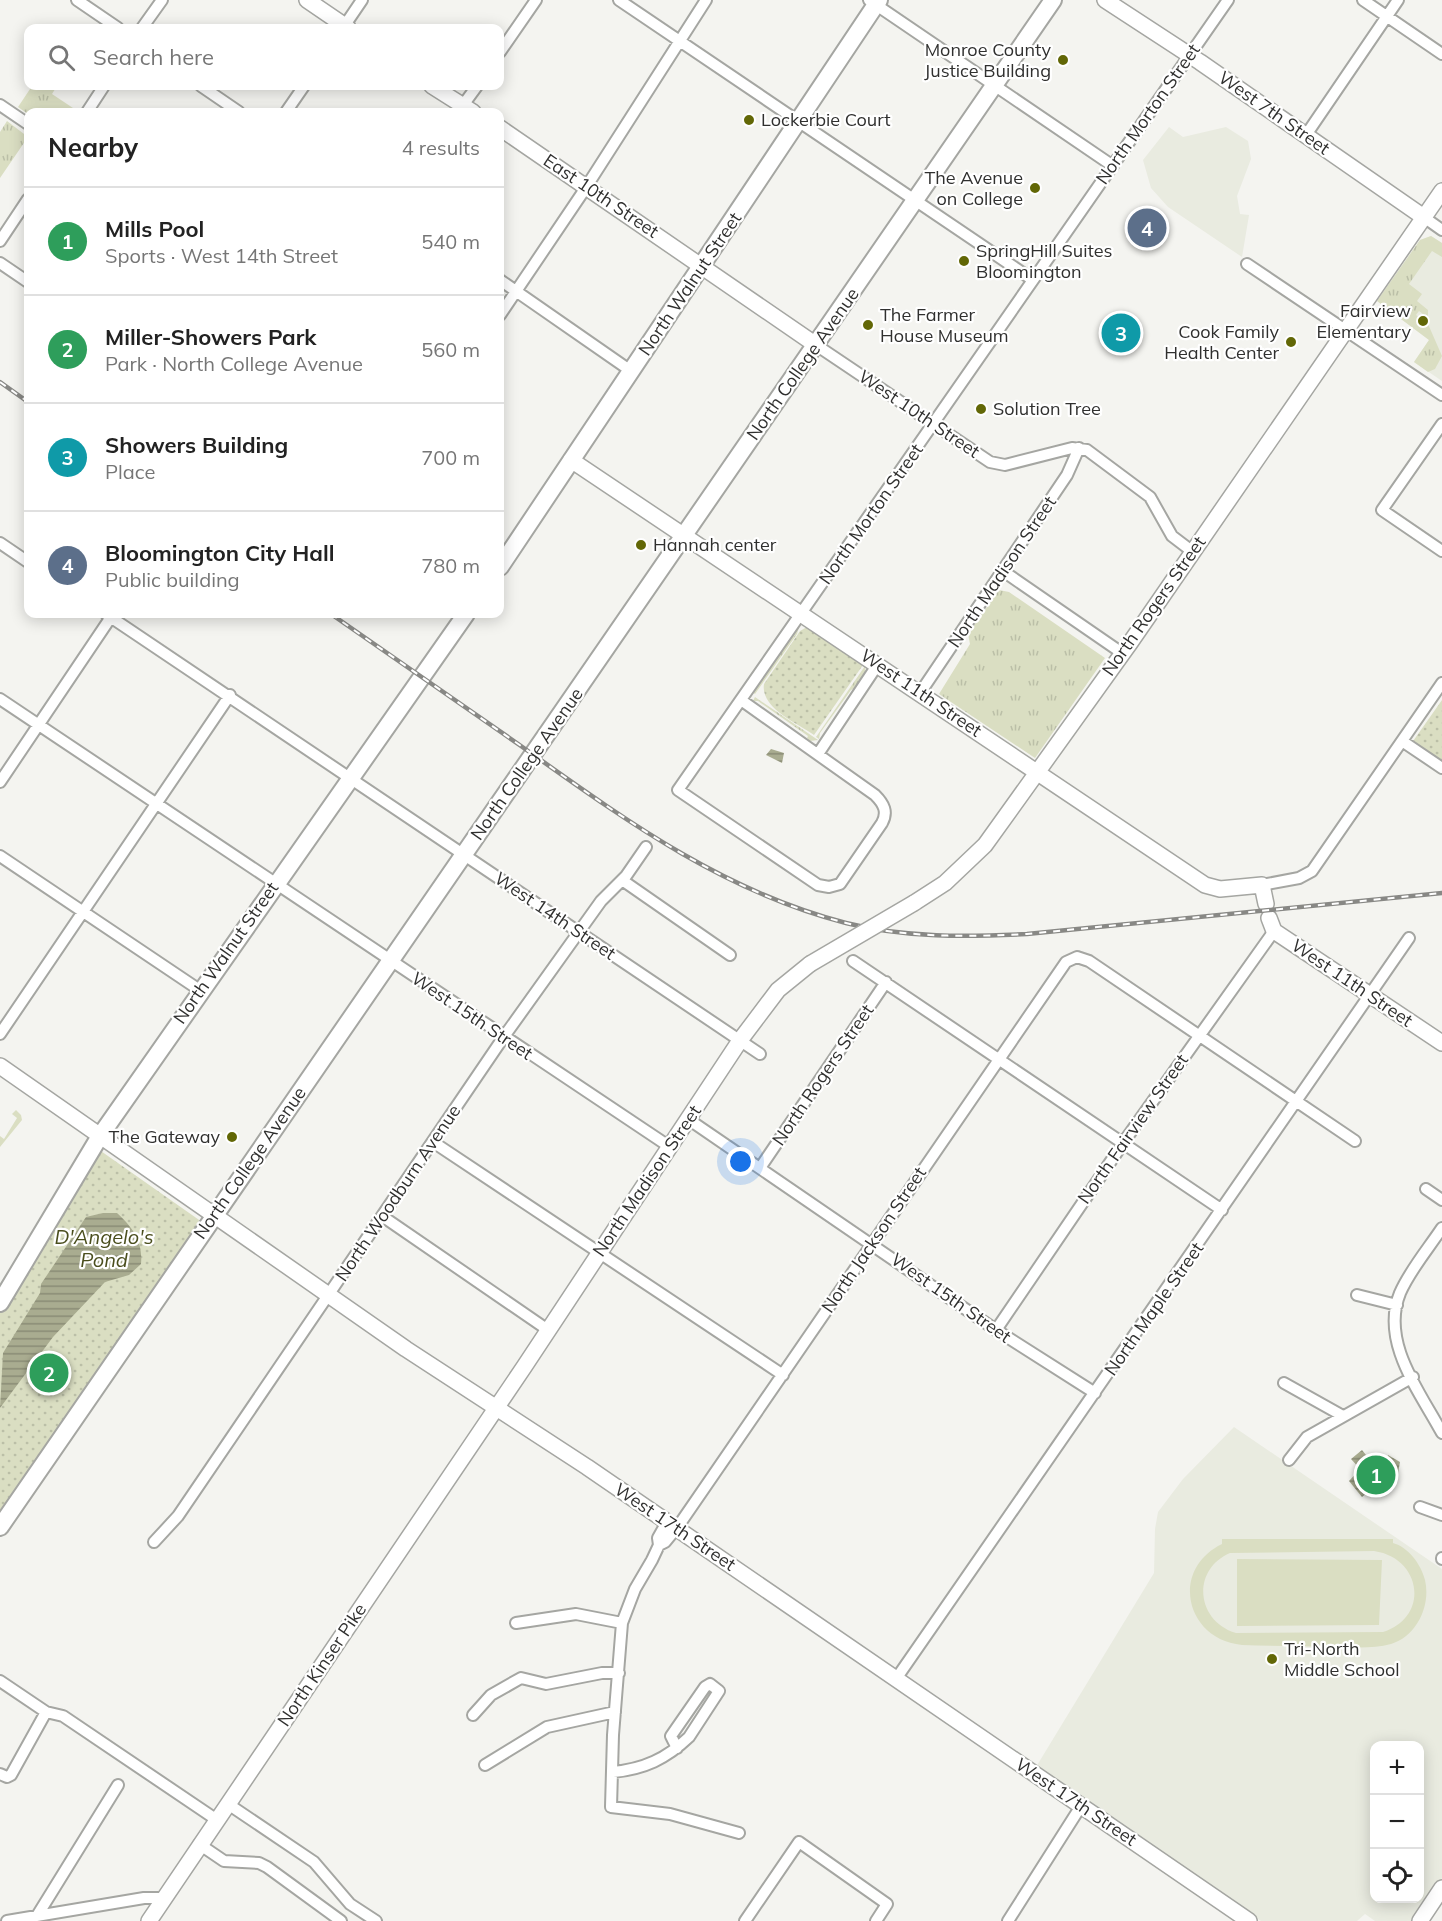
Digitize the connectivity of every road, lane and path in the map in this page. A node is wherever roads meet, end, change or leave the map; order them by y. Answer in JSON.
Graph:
{"nodes":[{"id":1,"x":77,"y":0,"type":"edge"},
{"id":2,"x":162,"y":0,"type":"edge"},
{"id":3,"x":307,"y":0,"type":"edge"},
{"id":4,"x":362,"y":0,"type":"edge"},
{"id":5,"x":536,"y":0,"type":"edge"},
{"id":6,"x":619,"y":0,"type":"edge"},
{"id":7,"x":706,"y":0,"type":"edge"},
{"id":8,"x":1053,"y":0,"type":"edge"},
{"id":9,"x":1105,"y":0,"type":"edge"},
{"id":10,"x":1228,"y":0,"type":"edge"},
{"id":11,"x":1363,"y":0,"type":"edge"},
{"id":12,"x":1398,"y":0,"type":"edge"},
{"id":13,"x":875,"y":2,"type":"edge"},
{"id":14,"x":1387,"y":16,"type":"junction"},
{"id":15,"x":112,"y":24,"type":"edge"},
{"id":16,"x":145,"y":24,"type":"edge"},
{"id":17,"x":340,"y":24,"type":"edge"},
{"id":18,"x":347,"y":24,"type":"edge"},
{"id":19,"x":680,"y":40,"type":"junction"},
{"id":20,"x":504,"y":46,"type":"edge"},
{"id":21,"x":1442,"y":54,"type":"edge"},
{"id":22,"x":1190,"y":55,"type":"junction"},
{"id":23,"x":995,"y":84,"type":"junction"},
{"id":24,"x":101,"y":90,"type":"edge"},
{"id":25,"x":207,"y":90,"type":"edge"},
{"id":26,"x":301,"y":90,"type":"edge"},
{"id":27,"x":438,"y":90,"type":"edge"},
{"id":28,"x":475,"y":90,"type":"edge"},
{"id":29,"x":0,"y":105,"type":"edge"},
{"id":30,"x":90,"y":108,"type":"edge"},
{"id":31,"x":233,"y":108,"type":"edge"},
{"id":32,"x":289,"y":108,"type":"edge"},
{"id":33,"x":462,"y":108,"type":"edge"},
{"id":34,"x":466,"y":108,"type":"edge"},
{"id":35,"x":24,"y":121,"type":"edge"},
{"id":36,"x":798,"y":121,"type":"junction"},
{"id":37,"x":504,"y":131,"type":"edge"},
{"id":38,"x":1306,"y":135,"type":"junction"},
{"id":39,"x":1113,"y":166,"type":"junction"},
{"id":40,"x":586,"y":186,"type":"junction"},
{"id":41,"x":1442,"y":192,"type":"edge"},
{"id":42,"x":915,"y":201,"type":"junction"},
{"id":43,"x":24,"y":205,"type":"edge"},
{"id":44,"x":1425,"y":218,"type":"junction"},
{"id":45,"x":1442,"y":230,"type":"edge"},
{"id":46,"x":0,"y":241,"type":"edge"},
{"id":47,"x":0,"y":263,"type":"edge"},
{"id":48,"x":1247,"y":264,"type":"dead end"},
{"id":49,"x":703,"y":266,"type":"junction"},
{"id":50,"x":24,"y":279,"type":"edge"},
{"id":51,"x":1033,"y":280,"type":"junction"},
{"id":52,"x":504,"y":283,"type":"edge"},
{"id":53,"x":516,"y":291,"type":"junction"},
{"id":54,"x":504,"y":309,"type":"edge"},
{"id":55,"x":1346,"y":329,"type":"junction"},
{"id":56,"x":816,"y":345,"type":"junction"},
{"id":57,"x":632,"y":371,"type":"junction"},
{"id":58,"x":1442,"y":394,"type":"edge"},
{"id":59,"x":934,"y":423,"type":"junction"},
{"id":60,"x":1442,"y":424,"type":"edge"},
{"id":61,"x":1079,"y":448,"type":"junction"},
{"id":62,"x":572,"y":460,"type":"junction"},
{"id":63,"x":685,"y":536,"type":"junction"},
{"id":64,"x":0,"y":543,"type":"edge"},
{"id":65,"x":1442,"y":551,"type":"edge"},
{"id":66,"x":1192,"y":552,"type":"junction"},
{"id":67,"x":24,"y":559,"type":"edge"},
{"id":68,"x":504,"y":561,"type":"edge"},
{"id":69,"x":1003,"y":571,"type":"junction"},
{"id":70,"x":802,"y":613,"type":"junction"},
{"id":71,"x":107,"y":618,"type":"edge"},
{"id":72,"x":114,"y":618,"type":"edge"},
{"id":73,"x":463,"y":618,"type":"edge"},
{"id":74,"x":1122,"y":653,"type":"junction"},
{"id":75,"x":878,"y":664,"type":"junction"},
{"id":76,"x":1442,"y":683,"type":"edge"},
{"id":77,"x":920,"y":693,"type":"junction"},
{"id":78,"x":230,"y":695,"type":"junction"},
{"id":79,"x":0,"y":699,"type":"edge"},
{"id":80,"x":741,"y":700,"type":"junction"},
{"id":81,"x":38,"y":724,"type":"junction"},
{"id":82,"x":1402,"y":741,"type":"junction"},
{"id":83,"x":818,"y":754,"type":"junction"},
{"id":84,"x":1442,"y":768,"type":"edge"},
{"id":85,"x":1037,"y":772,"type":"junction"},
{"id":86,"x":349,"y":777,"type":"junction"},
{"id":87,"x":0,"y":782,"type":"edge"},
{"id":88,"x":157,"y":804,"type":"junction"},
{"id":89,"x":646,"y":847,"type":"dead end"},
{"id":90,"x":463,"y":854,"type":"junction"},
{"id":91,"x":0,"y":856,"type":"edge"},
{"id":92,"x":622,"y":880,"type":"junction"},
{"id":93,"x":275,"y":883,"type":"junction"},
{"id":94,"x":1262,"y":885,"type":"junction"},
{"id":95,"x":83,"y":912,"type":"junction"},
{"id":96,"x":1270,"y":918,"type":"junction"},
{"id":97,"x":579,"y":932,"type":"junction"},
{"id":98,"x":1409,"y":938,"type":"dead end"},
{"id":99,"x":730,"y":955,"type":"dead end"},
{"id":100,"x":391,"y":960,"type":"junction"},
{"id":101,"x":853,"y":961,"type":"dead end"},
{"id":102,"x":810,"y":964,"type":"joint"},
{"id":103,"x":886,"y":982,"type":"junction"},
{"id":104,"x":201,"y":990,"type":"junction"},
{"id":105,"x":1371,"y":995,"type":"junction"},
{"id":106,"x":0,"y":1034,"type":"edge"},
{"id":107,"x":1199,"y":1035,"type":"junction"},
{"id":108,"x":503,"y":1038,"type":"junction"},
{"id":109,"x":741,"y":1039,"type":"junction"},
{"id":110,"x":1442,"y":1043,"type":"edge"},
{"id":111,"x":760,"y":1054,"type":"dead end"},
{"id":112,"x":1000,"y":1058,"type":"junction"},
{"id":113,"x":0,"y":1066,"type":"edge"},
{"id":114,"x":1297,"y":1102,"type":"junction"},
{"id":115,"x":688,"y":1119,"type":"junction"},
{"id":116,"x":100,"y":1136,"type":"junction"},
{"id":117,"x":1354,"y":1141,"type":"dead end"},
{"id":118,"x":433,"y":1142,"type":"junction"},
{"id":119,"x":1124,"y":1142,"type":"junction"},
{"id":120,"x":670,"y":1147,"type":"junction"},
{"id":121,"x":760,"y":1168,"type":"junction"},
{"id":122,"x":1426,"y":1189,"type":"dead end"},
{"id":123,"x":1442,"y":1200,"type":"edge"},
{"id":124,"x":1222,"y":1210,"type":"junction"},
{"id":125,"x":215,"y":1216,"type":"junction"},
{"id":126,"x":382,"y":1216,"type":"junction"},
{"id":127,"x":1442,"y":1228,"type":"edge"},
{"id":128,"x":872,"y":1243,"type":"junction"},
{"id":129,"x":598,"y":1254,"type":"junction"},
{"id":130,"x":328,"y":1295,"type":"junction"},
{"id":131,"x":1357,"y":1295,"type":"dead end"},
{"id":132,"x":0,"y":1303,"type":"edge"},
{"id":133,"x":1397,"y":1305,"type":"junction"},
{"id":134,"x":548,"y":1330,"type":"junction"},
{"id":135,"x":996,"y":1330,"type":"junction"},
{"id":136,"x":783,"y":1375,"type":"junction"},
{"id":137,"x":1413,"y":1377,"type":"junction"},
{"id":138,"x":1284,"y":1383,"type":"dead end"},
{"id":139,"x":1095,"y":1393,"type":"junction"},
{"id":140,"x":496,"y":1408,"type":"junction"},
{"id":141,"x":1343,"y":1416,"type":"junction"},
{"id":142,"x":1442,"y":1433,"type":"edge"},
{"id":143,"x":1289,"y":1460,"type":"dead end"},
{"id":144,"x":1420,"y":1507,"type":"dead end"},
{"id":145,"x":1442,"y":1515,"type":"edge"},
{"id":146,"x":672,"y":1525,"type":"junction"},
{"id":147,"x":0,"y":1527,"type":"edge"},
{"id":148,"x":154,"y":1542,"type":"dead end"},
{"id":149,"x":516,"y":1623,"type":"dead end"},
{"id":150,"x":622,"y":1623,"type":"junction"},
{"id":151,"x":619,"y":1673,"type":"junction"},
{"id":152,"x":896,"y":1679,"type":"junction"},
{"id":153,"x":0,"y":1681,"type":"edge"},
{"id":154,"x":46,"y":1712,"type":"junction"},
{"id":155,"x":615,"y":1712,"type":"junction"},
{"id":156,"x":473,"y":1715,"type":"dead end"},
{"id":157,"x":677,"y":1748,"type":"junction"},
{"id":158,"x":485,"y":1765,"type":"dead end"},
{"id":159,"x":613,"y":1772,"type":"junction"},
{"id":160,"x":0,"y":1774,"type":"edge"},
{"id":161,"x":118,"y":1785,"type":"dead end"},
{"id":162,"x":228,"y":1804,"type":"junction"},
{"id":163,"x":1081,"y":1806,"type":"junction"},
{"id":164,"x":217,"y":1820,"type":"junction"},
{"id":165,"x":739,"y":1833,"type":"dead end"},
{"id":166,"x":206,"y":1849,"type":"junction"},
{"id":167,"x":1442,"y":1888,"type":"edge"},
{"id":168,"x":165,"y":1898,"type":"junction"},
{"id":169,"x":37,"y":1916,"type":"junction"},
{"id":170,"x":7,"y":1921,"type":"edge"},
{"id":171,"x":148,"y":1921,"type":"edge"},
{"id":172,"x":341,"y":1921,"type":"edge"},
{"id":173,"x":376,"y":1921,"type":"edge"},
{"id":174,"x":745,"y":1921,"type":"edge"},
{"id":175,"x":876,"y":1921,"type":"edge"},
{"id":176,"x":1008,"y":1921,"type":"edge"},
{"id":177,"x":1249,"y":1921,"type":"edge"},
{"id":178,"x":1420,"y":1921,"type":"edge"}],
"edges":[{"from":1,"to":15,"type":"street"},
{"from":2,"to":16,"type":"street"},
{"from":3,"to":17,"type":"street"},
{"from":4,"to":18,"type":"street"},
{"from":5,"to":20,"type":"street"},
{"from":6,"to":19,"type":"street"},
{"from":7,"to":19,"type":"street"},
{"from":8,"to":23,"type":"main road","name":"North College Avenue"},
{"from":9,"to":22,"type":"street","name":"West 7th Street"},
{"from":10,"to":22,"type":"street","name":"North Morton Street"},
{"from":11,"to":14,"type":"street"},
{"from":12,"to":14,"type":"street"},
{"from":13,"to":23,"type":"street"},
{"from":13,"to":36,"type":"main road","name":"North Walnut Street"},
{"from":14,"to":21,"type":"street"},
{"from":14,"to":38,"type":"street"},
{"from":19,"to":36,"type":"street"},
{"from":19,"to":40,"type":"street"},
{"from":22,"to":38,"type":"street","name":"West 7th Street"},
{"from":22,"to":39,"type":"street","name":"North Morton Street"},
{"from":23,"to":39,"type":"street"},
{"from":23,"to":42,"type":"main road","name":"North College Avenue"},
{"from":24,"to":30,"type":"street"},
{"from":25,"to":31,"type":"street"},
{"from":26,"to":32,"type":"street"},
{"from":27,"to":33,"type":"street"},
{"from":28,"to":34,"type":"street"},
{"from":29,"to":35,"type":"street"},
{"from":36,"to":42,"type":"street"},
{"from":36,"to":49,"type":"main road","name":"North Walnut Street"},
{"from":37,"to":40,"type":"street","name":"East 10th Street"},
{"from":38,"to":44,"type":"street","name":"West 7th Street"},
{"from":39,"to":51,"type":"street","name":"North Morton Street"},
{"from":40,"to":49,"type":"street","name":"East 10th Street"},
{"from":40,"to":53,"type":"street"},
{"from":41,"to":44,"type":"street","name":"North Rogers Street"},
{"from":42,"to":51,"type":"street"},
{"from":42,"to":56,"type":"main road","name":"North College Avenue"},
{"from":43,"to":46,"type":"street"},
{"from":44,"to":45,"type":"street","name":"West 7th Street"},
{"from":44,"to":55,"type":"street","name":"North Rogers Street"},
{"from":47,"to":50,"type":"street"},
{"from":48,"to":55,"type":"street"},
{"from":49,"to":56,"type":"street","name":"West 10th Street"},
{"from":49,"to":57,"type":"main road","name":"North Walnut Street"},
{"from":51,"to":59,"type":"street","name":"North Morton Street"},
{"from":52,"to":53,"type":"street"},
{"from":53,"to":54,"type":"street"},
{"from":53,"to":57,"type":"street"},
{"from":55,"to":58,"type":"street"},
{"from":55,"to":66,"type":"street","name":"North Rogers Street"},
{"from":56,"to":59,"type":"street","name":"West 10th Street"},
{"from":56,"to":63,"type":"main road","name":"North College Avenue"},
{"from":57,"to":62,"type":"main road","name":"North Walnut Street"},
{"from":59,"to":61,"type":"street","name":"West 10th Street"},
{"from":59,"to":70,"type":"street","name":"North Morton Street"},
{"from":60,"to":65,"type":"street"},
{"from":61,"to":66,"type":"street"},
{"from":61,"to":69,"type":"street","name":"North Madison Street"},
{"from":62,"to":63,"type":"street","name":"West 11th Street"},
{"from":62,"to":68,"type":"main road","name":"North Walnut Street"},
{"from":63,"to":70,"type":"street","name":"West 11th Street"},
{"from":63,"to":90,"type":"main road","name":"North College Avenue"},
{"from":64,"to":67,"type":"street"},
{"from":66,"to":74,"type":"street","name":"North Rogers Street"},
{"from":69,"to":74,"type":"street"},
{"from":69,"to":77,"type":"street","name":"North Madison Street"},
{"from":70,"to":75,"type":"street","name":"West 11th Street"},
{"from":70,"to":80,"type":"street","name":"North Morton Street"},
{"from":71,"to":81,"type":"street"},
{"from":72,"to":78,"type":"street","name":"West 14th Street"},
{"from":73,"to":86,"type":"main road","name":"North Walnut Street"},
{"from":74,"to":85,"type":"street","name":"North Rogers Street"},
{"from":75,"to":77,"type":"street","name":"West 11th Street"},
{"from":75,"to":83,"type":"street"},
{"from":76,"to":82,"type":"street"},
{"from":77,"to":85,"type":"street","name":"West 11th Street"},
{"from":78,"to":86,"type":"street","name":"West 14th Street"},
{"from":78,"to":88,"type":"street"},
{"from":79,"to":81,"type":"street","name":"West 15th Street"},
{"from":80,"to":83,"type":"street"},
{"from":80,"to":83,"type":"street","name":"North Morton Street"},
{"from":81,"to":87,"type":"street"},
{"from":81,"to":88,"type":"street","name":"West 15th Street"},
{"from":82,"to":84,"type":"street"},
{"from":82,"to":94,"type":"street"},
{"from":85,"to":94,"type":"street","name":"West 11th Street"},
{"from":85,"to":102,"type":"street","name":"North Rogers Street","bridge":true},
{"from":86,"to":90,"type":"street","name":"West 14th Street"},
{"from":86,"to":93,"type":"main road","name":"North Walnut Street"},
{"from":88,"to":93,"type":"street","name":"West 15th Street"},
{"from":88,"to":95,"type":"street"},
{"from":89,"to":92,"type":"street","name":"North Woodburn Avenue"},
{"from":90,"to":97,"type":"street","name":"West 14th Street"},
{"from":90,"to":100,"type":"main road","name":"North College Avenue"},
{"from":91,"to":95,"type":"street"},
{"from":92,"to":97,"type":"street","name":"North Woodburn Avenue"},
{"from":92,"to":99,"type":"street"},
{"from":93,"to":100,"type":"street","name":"West 15th Street"},
{"from":93,"to":104,"type":"main road","name":"North Walnut Street"},
{"from":94,"to":96,"type":"street"},
{"from":95,"to":104,"type":"street"},
{"from":95,"to":106,"type":"street"},
{"from":96,"to":105,"type":"street","name":"West 11th Street"},
{"from":96,"to":107,"type":"street","name":"North Fairview Street"},
{"from":97,"to":108,"type":"street","name":"North Woodburn Avenue"},
{"from":97,"to":109,"type":"street","name":"West 14th Street"},
{"from":98,"to":105,"type":"street","name":"North Maple Street"},
{"from":100,"to":108,"type":"street","name":"West 15th Street"},
{"from":100,"to":125,"type":"main road","name":"North College Avenue"},
{"from":101,"to":103,"type":"street"},
{"from":102,"to":109,"type":"street","name":"North Madison Street"},
{"from":103,"to":112,"type":"street"},
{"from":103,"to":121,"type":"street","name":"North Rogers Street"},
{"from":104,"to":116,"type":"main road","name":"North Walnut Street"},
{"from":105,"to":110,"type":"street","name":"West 11th Street"},
{"from":105,"to":114,"type":"street","name":"North Maple Street"},
{"from":107,"to":112,"type":"street","name":"North Jackson Street"},
{"from":107,"to":114,"type":"street"},
{"from":107,"to":119,"type":"street","name":"North Fairview Street"},
{"from":108,"to":118,"type":"street","name":"North Woodburn Avenue"},
{"from":108,"to":120,"type":"street","name":"West 15th Street"},
{"from":109,"to":111,"type":"street","name":"West 14th Street"},
{"from":109,"to":115,"type":"street","name":"North Madison Street"},
{"from":112,"to":119,"type":"street"},
{"from":112,"to":128,"type":"street","name":"North Jackson Street"},
{"from":113,"to":116,"type":"street","name":"West 17th Street"},
{"from":114,"to":117,"type":"street"},
{"from":114,"to":124,"type":"street","name":"North Maple Street"},
{"from":115,"to":120,"type":"street","name":"North Madison Street"},
{"from":115,"to":121,"type":"street","name":"West 15th Street"},
{"from":116,"to":125,"type":"street","name":"West 17th Street"},
{"from":116,"to":132,"type":"main road","name":"North Walnut Street"},
{"from":118,"to":126,"type":"street","name":"North Woodburn Avenue"},
{"from":118,"to":129,"type":"street"},
{"from":119,"to":124,"type":"street"},
{"from":119,"to":135,"type":"street","name":"North Fairview Street"},
{"from":120,"to":129,"type":"street","name":"North Madison Street"},
{"from":121,"to":128,"type":"street","name":"West 15th Street"},
{"from":122,"to":123,"type":"street"},
{"from":124,"to":139,"type":"street","name":"North Maple Street"},
{"from":125,"to":130,"type":"street","name":"West 17th Street"},
{"from":125,"to":147,"type":"main road","name":"North College Avenue"},
{"from":126,"to":130,"type":"street","name":"North Woodburn Avenue"},
{"from":126,"to":134,"type":"street"},
{"from":127,"to":133,"type":"street"},
{"from":128,"to":135,"type":"street","name":"West 15th Street"},
{"from":128,"to":136,"type":"street","name":"North Jackson Street"},
{"from":129,"to":134,"type":"street","name":"North Madison Street"},
{"from":129,"to":136,"type":"street"},
{"from":130,"to":140,"type":"street","name":"West 17th Street"},
{"from":130,"to":148,"type":"street","name":"North Woodburn Avenue"},
{"from":131,"to":133,"type":"street"},
{"from":133,"to":137,"type":"street"},
{"from":134,"to":140,"type":"street","name":"North Madison Street"},
{"from":135,"to":139,"type":"street","name":"West 15th Street"},
{"from":136,"to":146,"type":"street","name":"North Jackson Street"},
{"from":137,"to":141,"type":"street"},
{"from":137,"to":142,"type":"street"},
{"from":138,"to":141,"type":"street"},
{"from":139,"to":152,"type":"street","name":"North Maple Street"},
{"from":140,"to":146,"type":"street","name":"West 17th Street"},
{"from":140,"to":162,"type":"street","name":"North Kinser Pike"},
{"from":141,"to":143,"type":"street"},
{"from":144,"to":145,"type":"street"},
{"from":146,"to":150,"type":"street","name":"North Jackson Street"},
{"from":146,"to":152,"type":"street","name":"West 17th Street"},
{"from":149,"to":150,"type":"street"},
{"from":150,"to":151,"type":"street"},
{"from":151,"to":155,"type":"street"},
{"from":151,"to":156,"type":"street"},
{"from":152,"to":163,"type":"street","name":"West 17th Street"},
{"from":153,"to":154,"type":"street"},
{"from":154,"to":160,"type":"street"},
{"from":154,"to":164,"type":"street"},
{"from":155,"to":158,"type":"street"},
{"from":155,"to":159,"type":"street"},
{"from":157,"to":157,"type":"street"},
{"from":157,"to":159,"type":"street"},
{"from":159,"to":165,"type":"street"},
{"from":161,"to":169,"type":"street"},
{"from":162,"to":164,"type":"street","name":"North Kinser Pike"},
{"from":162,"to":173,"type":"street"},
{"from":163,"to":176,"type":"street"},
{"from":163,"to":177,"type":"street","name":"West 17th Street"},
{"from":164,"to":166,"type":"street","name":"North Kinser Pike"},
{"from":166,"to":168,"type":"street","name":"North Kinser Pike"},
{"from":166,"to":172,"type":"street"},
{"from":167,"to":178,"type":"street"},
{"from":168,"to":169,"type":"street"},
{"from":168,"to":171,"type":"street","name":"North Kinser Pike"},
{"from":169,"to":170,"type":"street"},
{"from":174,"to":175,"type":"street"}]}
